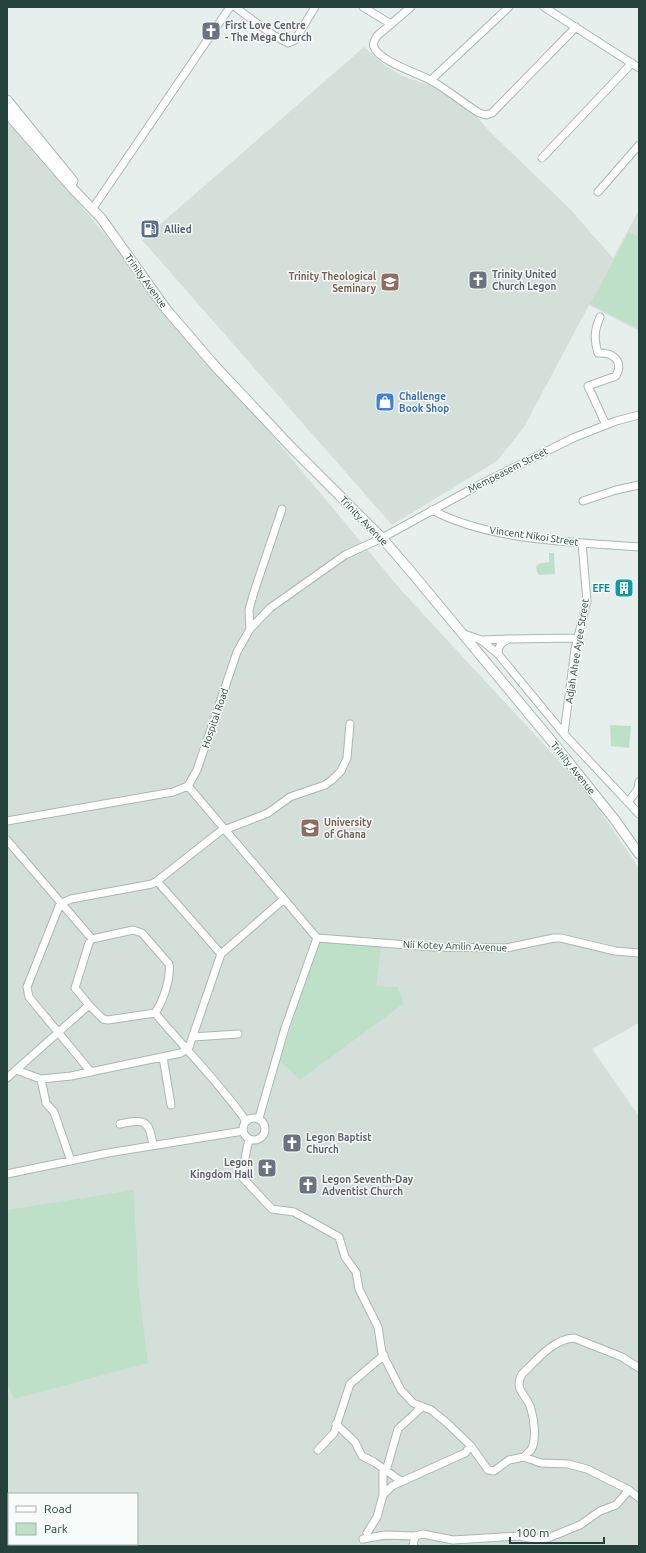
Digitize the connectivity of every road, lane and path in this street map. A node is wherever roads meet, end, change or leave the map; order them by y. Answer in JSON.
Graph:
{"nodes":[{"id":1,"x":230,"y":7,"type":"edge"},
{"id":2,"x":235,"y":7,"type":"edge"},
{"id":3,"x":315,"y":7,"type":"edge"},
{"id":4,"x":363,"y":7,"type":"edge"},
{"id":5,"x":411,"y":7,"type":"edge"},
{"id":6,"x":509,"y":7,"type":"edge"},
{"id":7,"x":544,"y":7,"type":"edge"},
{"id":8,"x":391,"y":24,"type":"junction"},
{"id":9,"x":576,"y":27,"type":"junction"},
{"id":10,"x":632,"y":63,"type":"junction"},
{"id":11,"x":639,"y":68,"type":"edge"},
{"id":12,"x":431,"y":80,"type":"junction"},
{"id":13,"x":7,"y":100,"type":"edge"},
{"id":14,"x":7,"y":113,"type":"edge"},
{"id":15,"x":639,"y":145,"type":"edge"},
{"id":16,"x":542,"y":158,"type":"dead end"},
{"id":17,"x":598,"y":192,"type":"dead end"},
{"id":18,"x":81,"y":196,"type":"junction"},
{"id":19,"x":93,"y":208,"type":"junction"},
{"id":20,"x":600,"y":317,"type":"dead end"},
{"id":21,"x":639,"y":414,"type":"edge"},
{"id":22,"x":606,"y":425,"type":"junction"},
{"id":23,"x":639,"y":485,"type":"edge"},
{"id":24,"x":583,"y":501,"type":"dead end"},
{"id":25,"x":282,"y":509,"type":"dead end"},
{"id":26,"x":432,"y":510,"type":"junction"},
{"id":27,"x":382,"y":538,"type":"junction"},
{"id":28,"x":582,"y":543,"type":"junction"},
{"id":29,"x":639,"y":547,"type":"edge"},
{"id":30,"x":250,"y":629,"type":"junction"},
{"id":31,"x":464,"y":634,"type":"junction"},
{"id":32,"x":577,"y":638,"type":"junction"},
{"id":33,"x":509,"y":639,"type":"junction"},
{"id":34,"x":482,"y":640,"type":"junction"},
{"id":35,"x":498,"y":651,"type":"junction"},
{"id":36,"x":350,"y":724,"type":"dead end"},
{"id":37,"x":564,"y":734,"type":"junction"},
{"id":38,"x":639,"y":782,"type":"edge"},
{"id":39,"x":188,"y":786,"type":"junction"},
{"id":40,"x":628,"y":802,"type":"junction"},
{"id":41,"x":639,"y":814,"type":"edge"},
{"id":42,"x":7,"y":820,"type":"edge"},
{"id":43,"x":224,"y":829,"type":"junction"},
{"id":44,"x":7,"y":840,"type":"edge"},
{"id":45,"x":639,"y":854,"type":"edge"},
{"id":46,"x":157,"y":881,"type":"junction"},
{"id":47,"x":284,"y":899,"type":"junction"},
{"id":48,"x":60,"y":904,"type":"junction"},
{"id":49,"x":317,"y":938,"type":"junction"},
{"id":50,"x":92,"y":939,"type":"junction"},
{"id":51,"x":639,"y":953,"type":"edge"},
{"id":52,"x":221,"y":954,"type":"junction"},
{"id":53,"x":89,"y":1005,"type":"junction"},
{"id":54,"x":155,"y":1013,"type":"junction"},
{"id":55,"x":58,"y":1034,"type":"junction"},
{"id":56,"x":238,"y":1034,"type":"dead end"},
{"id":57,"x":193,"y":1037,"type":"junction"},
{"id":58,"x":186,"y":1051,"type":"junction"},
{"id":59,"x":162,"y":1057,"type":"junction"},
{"id":60,"x":16,"y":1070,"type":"junction"},
{"id":61,"x":91,"y":1072,"type":"junction"},
{"id":62,"x":7,"y":1078,"type":"edge"},
{"id":63,"x":41,"y":1079,"type":"junction"},
{"id":64,"x":171,"y":1105,"type":"dead end"},
{"id":65,"x":259,"y":1118,"type":"junction"},
{"id":66,"x":246,"y":1121,"type":"junction"},
{"id":67,"x":120,"y":1124,"type":"dead end"},
{"id":68,"x":243,"y":1131,"type":"junction"},
{"id":69,"x":249,"y":1139,"type":"junction"},
{"id":70,"x":153,"y":1145,"type":"junction"},
{"id":71,"x":71,"y":1161,"type":"junction"},
{"id":72,"x":7,"y":1174,"type":"edge"},
{"id":73,"x":384,"y":1355,"type":"junction"},
{"id":74,"x":639,"y":1368,"type":"edge"},
{"id":75,"x":422,"y":1407,"type":"junction"},
{"id":76,"x":336,"y":1424,"type":"junction"},
{"id":77,"x":471,"y":1446,"type":"junction"},
{"id":78,"x":318,"y":1450,"type":"dead end"},
{"id":79,"x":524,"y":1457,"type":"junction"},
{"id":80,"x":384,"y":1470,"type":"junction"},
{"id":81,"x":401,"y":1482,"type":"junction"},
{"id":82,"x":629,"y":1490,"type":"junction"},
{"id":83,"x":383,"y":1495,"type":"junction"},
{"id":84,"x":639,"y":1498,"type":"edge"},
{"id":85,"x":416,"y":1536,"type":"junction"},
{"id":86,"x":413,"y":1546,"type":"edge"}],
"edges":[{"from":1,"to":19,"type":"street"},
{"from":2,"to":3,"type":"street"},
{"from":4,"to":8,"type":"street"},
{"from":5,"to":8,"type":"street"},
{"from":6,"to":12,"type":"street"},
{"from":7,"to":9,"type":"street"},
{"from":8,"to":12,"type":"street"},
{"from":9,"to":10,"type":"street"},
{"from":9,"to":12,"type":"street"},
{"from":10,"to":11,"type":"street"},
{"from":10,"to":16,"type":"street"},
{"from":13,"to":18,"type":"street","name":"Trinity Avenue"},
{"from":14,"to":18,"type":"street","name":"Trinity Avenue"},
{"from":15,"to":17,"type":"street"},
{"from":18,"to":19,"type":"street","name":"Trinity Avenue"},
{"from":19,"to":27,"type":"street","name":"Trinity Avenue"},
{"from":20,"to":22,"type":"street"},
{"from":21,"to":22,"type":"street","name":"Mempeasem Street"},
{"from":22,"to":26,"type":"street","name":"Mempeasem Street"},
{"from":23,"to":24,"type":"street"},
{"from":25,"to":30,"type":"street"},
{"from":26,"to":27,"type":"street","name":"Mempeasem Street"},
{"from":26,"to":28,"type":"street","name":"Vincent Nikoi Street"},
{"from":27,"to":30,"type":"street","name":"Hospital Road"},
{"from":27,"to":31,"type":"street","name":"Trinity Avenue"},
{"from":28,"to":29,"type":"street","name":"Vincent Nikoi Street"},
{"from":28,"to":32,"type":"street","name":"Adjah Ahee Ayee Street"},
{"from":30,"to":39,"type":"street","name":"Hospital Road"},
{"from":31,"to":34,"type":"street"},
{"from":31,"to":45,"type":"street","name":"Trinity Avenue"},
{"from":32,"to":33,"type":"street"},
{"from":32,"to":37,"type":"street","name":"Adjah Ahee Ayee Street"},
{"from":33,"to":34,"type":"street"},
{"from":33,"to":35,"type":"street"},
{"from":34,"to":35,"type":"street"},
{"from":35,"to":37,"type":"street"},
{"from":36,"to":43,"type":"street"},
{"from":37,"to":40,"type":"street"},
{"from":38,"to":40,"type":"street"},
{"from":39,"to":42,"type":"street"},
{"from":39,"to":43,"type":"street"},
{"from":40,"to":41,"type":"street"},
{"from":43,"to":46,"type":"street"},
{"from":43,"to":47,"type":"street"},
{"from":44,"to":48,"type":"street"},
{"from":46,"to":48,"type":"street"},
{"from":46,"to":52,"type":"street"},
{"from":47,"to":49,"type":"street"},
{"from":47,"to":52,"type":"street"},
{"from":48,"to":50,"type":"street"},
{"from":48,"to":55,"type":"street"},
{"from":49,"to":51,"type":"street","name":"Nii Kotey Amlin Avenue"},
{"from":49,"to":65,"type":"street"},
{"from":50,"to":53,"type":"street"},
{"from":50,"to":54,"type":"street"},
{"from":52,"to":57,"type":"street"},
{"from":53,"to":54,"type":"street"},
{"from":53,"to":55,"type":"street"},
{"from":54,"to":58,"type":"street"},
{"from":55,"to":60,"type":"street"},
{"from":55,"to":61,"type":"street"},
{"from":56,"to":57,"type":"street"},
{"from":57,"to":58,"type":"street"},
{"from":58,"to":59,"type":"street"},
{"from":58,"to":66,"type":"street"},
{"from":59,"to":61,"type":"street"},
{"from":59,"to":64,"type":"street"},
{"from":60,"to":62,"type":"street"},
{"from":60,"to":63,"type":"street"},
{"from":61,"to":63,"type":"street"},
{"from":63,"to":71,"type":"street"},
{"from":65,"to":66,"type":"street"},
{"from":65,"to":69,"type":"street"},
{"from":66,"to":68,"type":"street"},
{"from":67,"to":70,"type":"street"},
{"from":68,"to":69,"type":"street"},
{"from":68,"to":70,"type":"street"},
{"from":69,"to":73,"type":"street"},
{"from":70,"to":71,"type":"street"},
{"from":71,"to":72,"type":"street"},
{"from":73,"to":75,"type":"street"},
{"from":73,"to":76,"type":"street"},
{"from":74,"to":79,"type":"street"},
{"from":75,"to":77,"type":"street"},
{"from":75,"to":80,"type":"street"},
{"from":76,"to":78,"type":"street"},
{"from":76,"to":80,"type":"street"},
{"from":77,"to":79,"type":"street"},
{"from":77,"to":81,"type":"street"},
{"from":79,"to":82,"type":"street"},
{"from":80,"to":81,"type":"street"},
{"from":80,"to":83,"type":"street"},
{"from":81,"to":83,"type":"street"},
{"from":82,"to":84,"type":"street"},
{"from":82,"to":85,"type":"street"},
{"from":83,"to":85,"type":"street"},
{"from":85,"to":86,"type":"street"}]}
